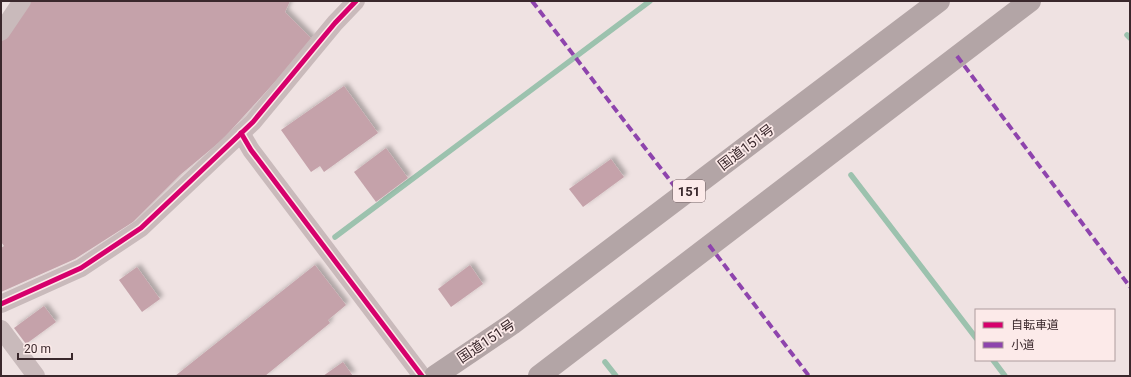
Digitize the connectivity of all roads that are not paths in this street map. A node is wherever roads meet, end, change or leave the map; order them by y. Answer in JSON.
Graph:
{"nodes":[{"id":1,"x":22,"y":1,"type":"edge"},
{"id":2,"x":356,"y":1,"type":"edge"},
{"id":3,"x":1030,"y":1,"type":"edge"},
{"id":4,"x":929,"y":4,"type":"edge"},
{"id":5,"x":1,"y":32,"type":"edge"},
{"id":6,"x":241,"y":133,"type":"junction"},
{"id":7,"x":1,"y":304,"type":"edge"},
{"id":8,"x":1,"y":329,"type":"edge"},
{"id":9,"x":36,"y":376,"type":"edge"},
{"id":10,"x":422,"y":376,"type":"edge"},
{"id":11,"x":435,"y":376,"type":"edge"},
{"id":12,"x":539,"y":376,"type":"edge"}],
"edges":[{"from":1,"to":5,"type":"street"},
{"from":2,"to":6,"type":"street"},
{"from":3,"to":12,"type":"highway"},
{"from":4,"to":11,"type":"highway","name":"国道151号","number":"151"},
{"from":6,"to":7,"type":"street"},
{"from":6,"to":10,"type":"street"},
{"from":8,"to":9,"type":"street"}]}
